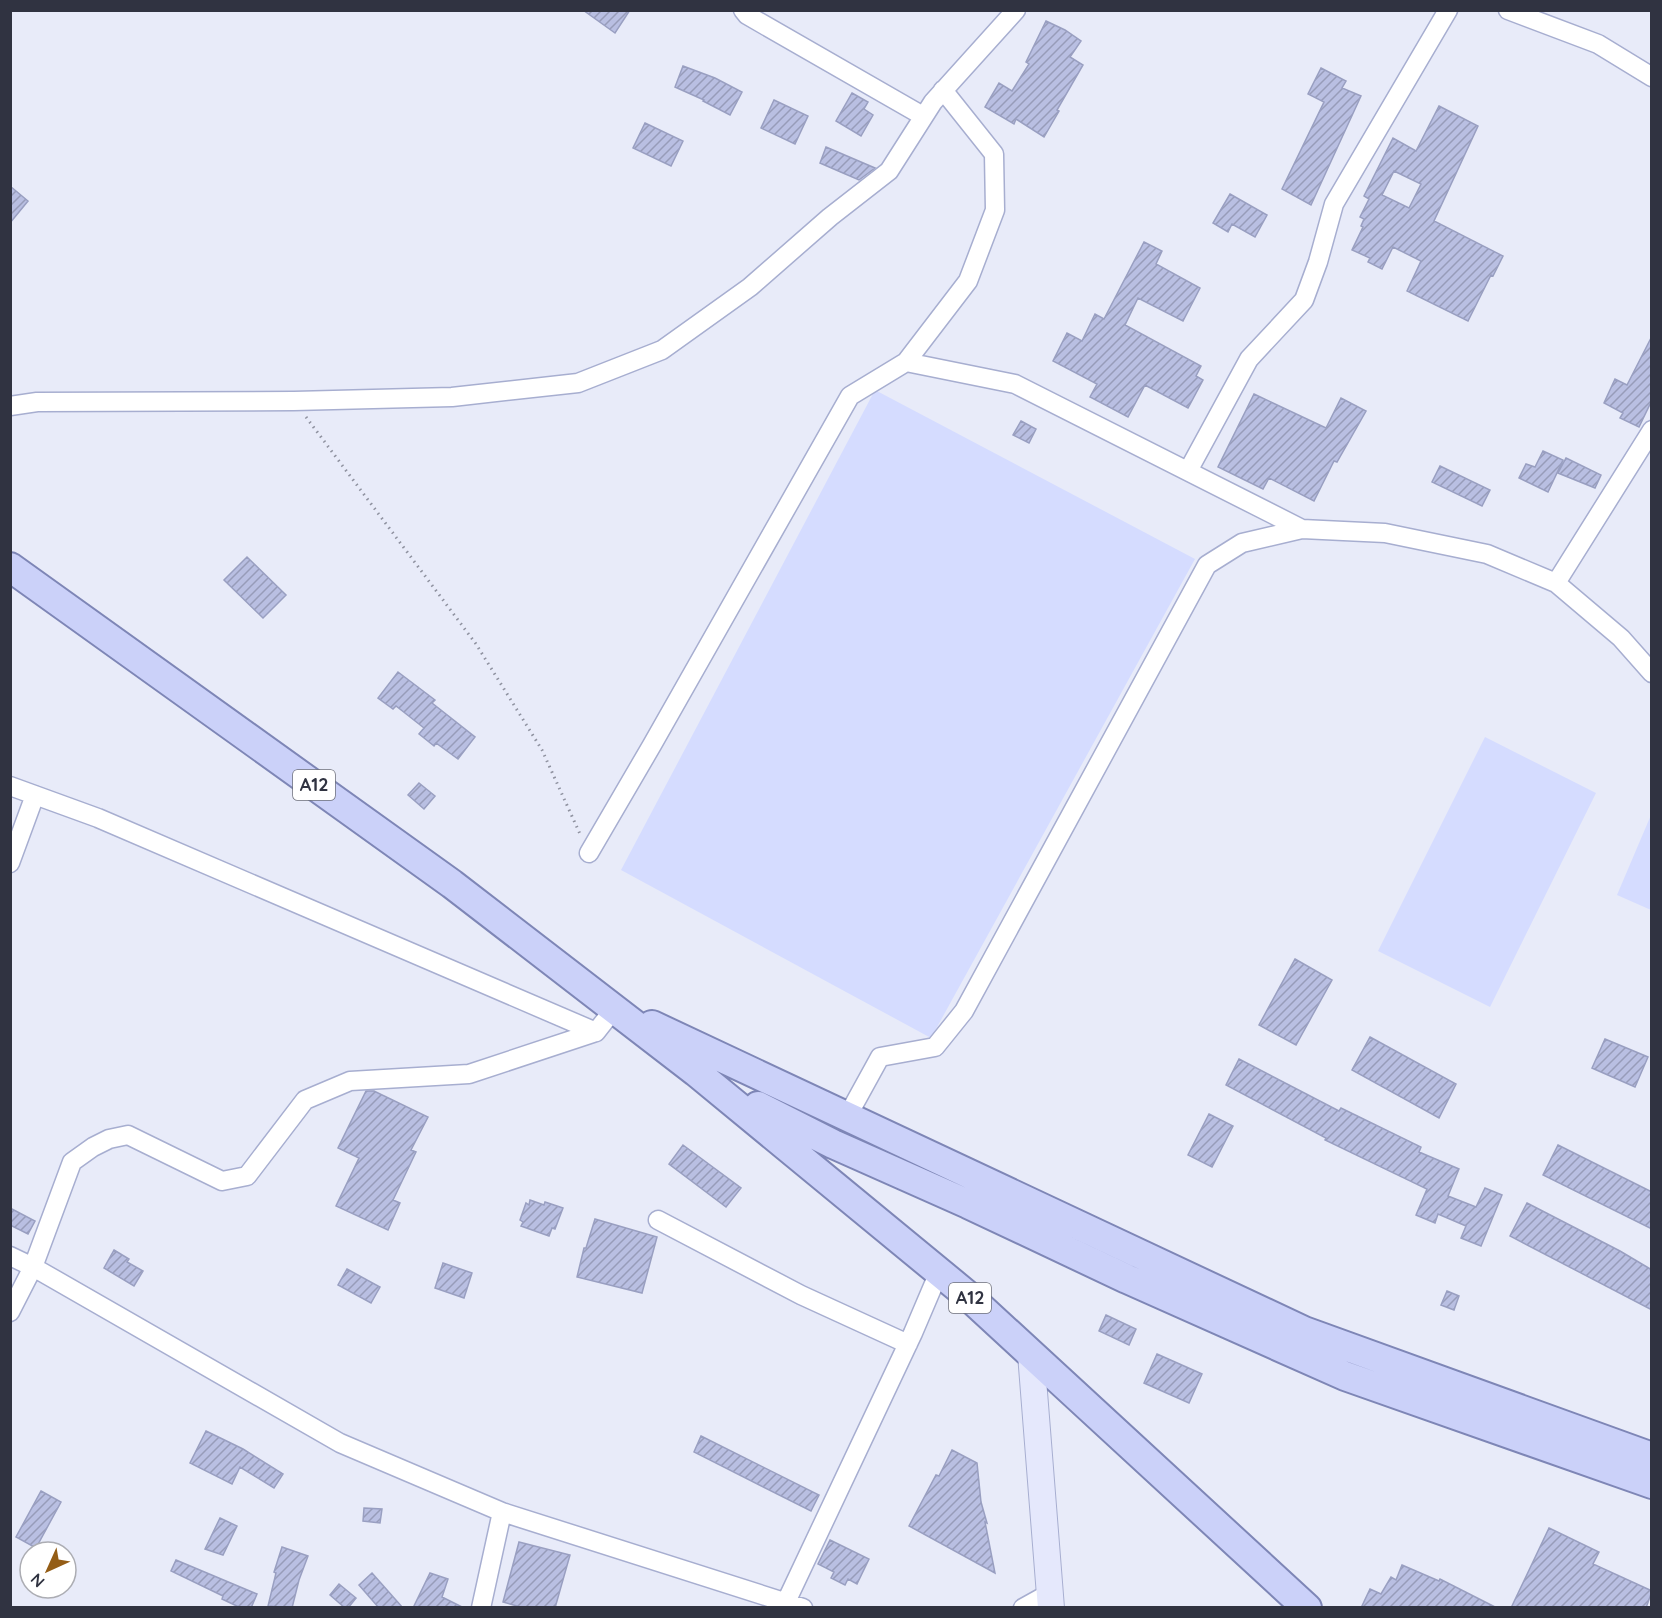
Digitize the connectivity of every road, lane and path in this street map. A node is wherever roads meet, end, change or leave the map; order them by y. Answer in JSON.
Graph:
{"nodes":[{"id":1,"x":743,"y":10,"type":"edge"},
{"id":2,"x":1016,"y":10,"type":"edge"},
{"id":3,"x":1448,"y":10,"type":"edge"},
{"id":4,"x":1508,"y":10,"type":"edge"},
{"id":5,"x":1652,"y":78,"type":"edge"},
{"id":6,"x":943,"y":90,"type":"junction"},
{"id":7,"x":923,"y":116,"type":"junction"},
{"id":8,"x":906,"y":362,"type":"junction"},
{"id":9,"x":294,"y":402,"type":"junction"},
{"id":10,"x":10,"y":406,"type":"edge"},
{"id":11,"x":1652,"y":430,"type":"edge"},
{"id":12,"x":1188,"y":471,"type":"junction"},
{"id":13,"x":1302,"y":529,"type":"junction"},
{"id":14,"x":10,"y":567,"type":"edge"},
{"id":15,"x":1556,"y":583,"type":"junction"},
{"id":16,"x":1652,"y":673,"type":"edge"},
{"id":17,"x":10,"y":786,"type":"edge"},
{"id":18,"x":34,"y":795,"type":"junction"},
{"id":19,"x":589,"y":853,"type":"joint"},
{"id":20,"x":10,"y":863,"type":"edge"},
{"id":21,"x":614,"y":1009,"type":"junction"},
{"id":22,"x":596,"y":1032,"type":"junction"},
{"id":23,"x":696,"y":1072,"type":"junction"},
{"id":24,"x":847,"y":1118,"type":"junction"},
{"id":25,"x":833,"y":1144,"type":"junction"},
{"id":26,"x":822,"y":1174,"type":"junction"},
{"id":27,"x":658,"y":1220,"type":"dead end"},
{"id":28,"x":10,"y":1256,"type":"edge"},
{"id":29,"x":33,"y":1267,"type":"junction"},
{"id":30,"x":939,"y":1272,"type":"junction"},
{"id":31,"x":10,"y":1312,"type":"edge"},
{"id":32,"x":908,"y":1344,"type":"junction"},
{"id":33,"x":1032,"y":1354,"type":"junction"},
{"id":34,"x":1652,"y":1457,"type":"edge"},
{"id":35,"x":1652,"y":1484,"type":"edge"},
{"id":36,"x":502,"y":1512,"type":"junction"},
{"id":37,"x":1051,"y":1600,"type":"edge"},
{"id":38,"x":795,"y":1605,"type":"edge"},
{"id":39,"x":481,"y":1608,"type":"edge"},
{"id":40,"x":1023,"y":1608,"type":"edge"},
{"id":41,"x":1307,"y":1608,"type":"edge"}],
"edges":[{"from":1,"to":7,"type":"street"},
{"from":2,"to":6,"type":"street"},
{"from":3,"to":12,"type":"street"},
{"from":4,"to":5,"type":"street"},
{"from":6,"to":7,"type":"street"},
{"from":6,"to":8,"type":"street"},
{"from":7,"to":9,"type":"street"},
{"from":8,"to":12,"type":"street"},
{"from":8,"to":19,"type":"street"},
{"from":9,"to":10,"type":"street"},
{"from":9,"to":19,"type":"path"},
{"from":11,"to":15,"type":"street"},
{"from":12,"to":13,"type":"street"},
{"from":13,"to":15,"type":"street"},
{"from":13,"to":24,"type":"street"},
{"from":14,"to":21,"type":"main road","number":"A12"},
{"from":15,"to":16,"type":"street"},
{"from":17,"to":18,"type":"street"},
{"from":18,"to":20,"type":"street"},
{"from":18,"to":22,"type":"street"},
{"from":21,"to":22,"type":"street"},
{"from":21,"to":23,"type":"main road","number":"A12"},
{"from":21,"to":24,"type":"main road"},
{"from":22,"to":29,"type":"street"},
{"from":23,"to":25,"type":"main road"},
{"from":23,"to":26,"type":"main road","number":"A12"},
{"from":24,"to":25,"type":"main road"},
{"from":24,"to":34,"type":"main road"},
{"from":25,"to":26,"type":"main road"},
{"from":25,"to":35,"type":"main road"},
{"from":26,"to":30,"type":"main road","number":"A12"},
{"from":27,"to":32,"type":"street"},
{"from":28,"to":29,"type":"street"},
{"from":29,"to":31,"type":"street"},
{"from":29,"to":36,"type":"street"},
{"from":30,"to":32,"type":"street"},
{"from":30,"to":33,"type":"main road","number":"A12"},
{"from":32,"to":38,"type":"street"},
{"from":33,"to":37,"type":"street"},
{"from":33,"to":41,"type":"main road","number":"A12"},
{"from":36,"to":38,"type":"street"},
{"from":36,"to":39,"type":"street"},
{"from":37,"to":40,"type":"street"}]}
